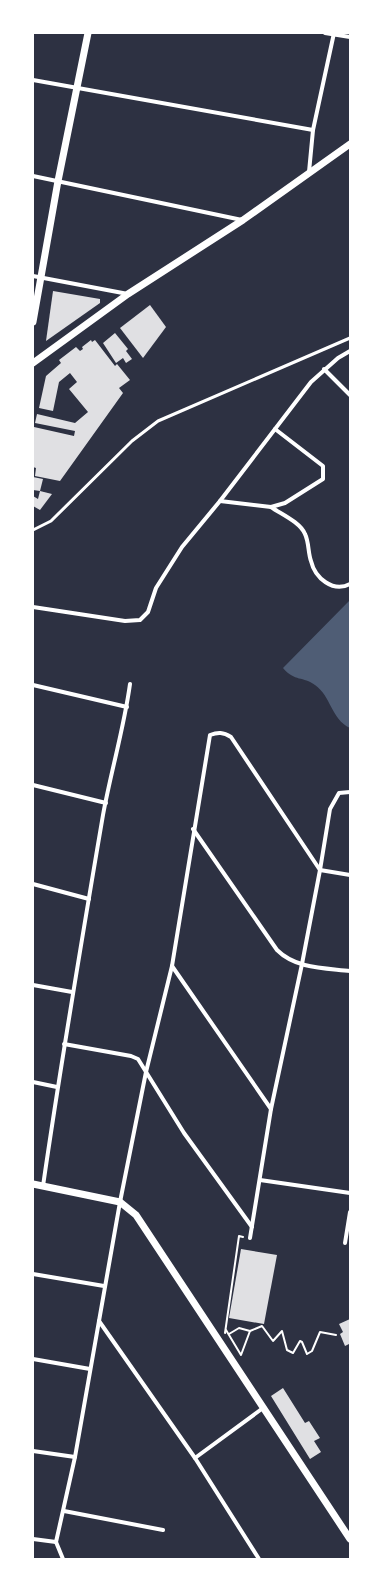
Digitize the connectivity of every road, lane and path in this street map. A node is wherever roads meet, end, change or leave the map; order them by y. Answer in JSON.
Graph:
{"nodes":[{"id":1,"x":88,"y":33,"type":"edge"},
{"id":2,"x":325,"y":33,"type":"edge"},
{"id":3,"x":334,"y":34,"type":"edge"},
{"id":4,"x":350,"y":37,"type":"edge"},
{"id":5,"x":33,"y":80,"type":"edge"},
{"id":6,"x":78,"y":89,"type":"junction"},
{"id":7,"x":314,"y":130,"type":"junction"},
{"id":8,"x":350,"y":144,"type":"edge"},
{"id":9,"x":309,"y":173,"type":"junction"},
{"id":10,"x":33,"y":176,"type":"edge"},
{"id":11,"x":58,"y":181,"type":"junction"},
{"id":12,"x":243,"y":220,"type":"junction"},
{"id":13,"x":36,"y":277,"type":"edge"},
{"id":14,"x":128,"y":294,"type":"junction"},
{"id":15,"x":33,"y":322,"type":"edge"},
{"id":16,"x":350,"y":338,"type":"edge"},
{"id":17,"x":350,"y":351,"type":"edge"},
{"id":18,"x":33,"y":363,"type":"edge"},
{"id":19,"x":324,"y":369,"type":"junction"},
{"id":20,"x":350,"y":395,"type":"edge"},
{"id":21,"x":275,"y":429,"type":"junction"},
{"id":22,"x":220,"y":501,"type":"junction"},
{"id":23,"x":271,"y":507,"type":"junction"},
{"id":24,"x":33,"y":530,"type":"edge"},
{"id":25,"x":350,"y":584,"type":"edge"},
{"id":26,"x":33,"y":607,"type":"edge"},
{"id":27,"x":130,"y":684,"type":"dead end"},
{"id":28,"x":33,"y":685,"type":"edge"},
{"id":29,"x":127,"y":707,"type":"junction"},
{"id":30,"x":33,"y":784,"type":"edge"},
{"id":31,"x":349,"y":792,"type":"edge"},
{"id":32,"x":106,"y":802,"type":"junction"},
{"id":33,"x":193,"y":829,"type":"junction"},
{"id":34,"x":320,"y":870,"type":"junction"},
{"id":35,"x":350,"y":875,"type":"edge"},
{"id":36,"x":33,"y":884,"type":"edge"},
{"id":37,"x":89,"y":899,"type":"junction"},
{"id":38,"x":302,"y":964,"type":"junction"},
{"id":39,"x":172,"y":966,"type":"junction"},
{"id":40,"x":350,"y":971,"type":"edge"},
{"id":41,"x":33,"y":985,"type":"edge"},
{"id":42,"x":72,"y":992,"type":"junction"},
{"id":43,"x":64,"y":1044,"type":"junction"},
{"id":44,"x":146,"y":1072,"type":"junction"},
{"id":45,"x":33,"y":1082,"type":"edge"},
{"id":46,"x":57,"y":1087,"type":"junction"},
{"id":47,"x":271,"y":1109,"type":"junction"},
{"id":48,"x":260,"y":1180,"type":"junction"},
{"id":49,"x":33,"y":1184,"type":"edge"},
{"id":50,"x":43,"y":1186,"type":"junction"},
{"id":51,"x":350,"y":1193,"type":"edge"},
{"id":52,"x":120,"y":1202,"type":"junction"},
{"id":53,"x":350,"y":1212,"type":"edge"},
{"id":54,"x":252,"y":1227,"type":"junction"},
{"id":55,"x":250,"y":1238,"type":"joint"},
{"id":56,"x":344,"y":1243,"type":"dead end"},
{"id":57,"x":33,"y":1274,"type":"edge"},
{"id":58,"x":104,"y":1286,"type":"junction"},
{"id":59,"x":99,"y":1321,"type":"junction"},
{"id":60,"x":226,"y":1330,"type":"junction"},
{"id":61,"x":250,"y":1331,"type":"junction"},
{"id":62,"x":228,"y":1334,"type":"junction"},
{"id":63,"x":336,"y":1335,"type":"dead end"},
{"id":64,"x":223,"y":1347,"type":"junction"},
{"id":65,"x":33,"y":1360,"type":"edge"},
{"id":66,"x":90,"y":1369,"type":"junction"},
{"id":67,"x":263,"y":1408,"type":"junction"},
{"id":68,"x":33,"y":1451,"type":"edge"},
{"id":69,"x":75,"y":1457,"type":"junction"},
{"id":70,"x":195,"y":1458,"type":"junction"},
{"id":71,"x":64,"y":1511,"type":"junction"},
{"id":72,"x":162,"y":1530,"type":"dead end"},
{"id":73,"x":33,"y":1539,"type":"edge"},
{"id":74,"x":350,"y":1539,"type":"edge"},
{"id":75,"x":56,"y":1542,"type":"junction"},
{"id":76,"x":63,"y":1559,"type":"edge"},
{"id":77,"x":259,"y":1559,"type":"edge"}],
"edges":[{"from":1,"to":6,"type":"street"},
{"from":2,"to":3,"type":"street"},
{"from":3,"to":4,"type":"street"},
{"from":3,"to":7,"type":"street"},
{"from":5,"to":6,"type":"street"},
{"from":6,"to":7,"type":"street"},
{"from":6,"to":11,"type":"street"},
{"from":7,"to":9,"type":"street"},
{"from":8,"to":9,"type":"street"},
{"from":9,"to":12,"type":"street"},
{"from":10,"to":11,"type":"street"},
{"from":11,"to":12,"type":"street"},
{"from":11,"to":13,"type":"street"},
{"from":12,"to":14,"type":"street"},
{"from":13,"to":14,"type":"street"},
{"from":13,"to":15,"type":"street"},
{"from":14,"to":18,"type":"street"},
{"from":16,"to":24,"type":"lane"},
{"from":17,"to":19,"type":"street"},
{"from":19,"to":20,"type":"street"},
{"from":19,"to":21,"type":"street"},
{"from":21,"to":22,"type":"street"},
{"from":21,"to":23,"type":"street"},
{"from":22,"to":23,"type":"street"},
{"from":22,"to":26,"type":"street"},
{"from":23,"to":25,"type":"street"},
{"from":27,"to":29,"type":"street"},
{"from":28,"to":29,"type":"street"},
{"from":29,"to":32,"type":"street"},
{"from":30,"to":32,"type":"street"},
{"from":31,"to":34,"type":"street"},
{"from":32,"to":37,"type":"street"},
{"from":33,"to":34,"type":"street"},
{"from":33,"to":38,"type":"street"},
{"from":33,"to":39,"type":"street"},
{"from":34,"to":35,"type":"street"},
{"from":34,"to":38,"type":"street"},
{"from":36,"to":37,"type":"street"},
{"from":37,"to":42,"type":"street"},
{"from":38,"to":40,"type":"street"},
{"from":38,"to":47,"type":"street"},
{"from":39,"to":44,"type":"street"},
{"from":39,"to":47,"type":"street"},
{"from":41,"to":42,"type":"street"},
{"from":42,"to":43,"type":"street"},
{"from":43,"to":44,"type":"street"},
{"from":43,"to":46,"type":"street"},
{"from":44,"to":52,"type":"street"},
{"from":44,"to":54,"type":"street"},
{"from":45,"to":46,"type":"street"},
{"from":46,"to":50,"type":"street"},
{"from":47,"to":48,"type":"street"},
{"from":48,"to":51,"type":"street"},
{"from":48,"to":54,"type":"street"},
{"from":49,"to":50,"type":"street"},
{"from":50,"to":52,"type":"street"},
{"from":52,"to":58,"type":"street"},
{"from":52,"to":64,"type":"street"},
{"from":53,"to":56,"type":"street"},
{"from":54,"to":55,"type":"street"},
{"from":55,"to":60,"type":"path"},
{"from":57,"to":58,"type":"street"},
{"from":58,"to":59,"type":"street"},
{"from":59,"to":66,"type":"street"},
{"from":59,"to":70,"type":"street"},
{"from":60,"to":62,"type":"path"},
{"from":60,"to":64,"type":"path"},
{"from":61,"to":62,"type":"path"},
{"from":61,"to":62,"type":"path"},
{"from":61,"to":63,"type":"path"},
{"from":64,"to":67,"type":"street"},
{"from":65,"to":66,"type":"street"},
{"from":66,"to":69,"type":"street"},
{"from":67,"to":70,"type":"street"},
{"from":67,"to":74,"type":"street"},
{"from":68,"to":69,"type":"street"},
{"from":69,"to":71,"type":"street"},
{"from":70,"to":77,"type":"street"},
{"from":71,"to":72,"type":"street"},
{"from":71,"to":75,"type":"street"},
{"from":73,"to":75,"type":"street"},
{"from":75,"to":76,"type":"street"}]}
